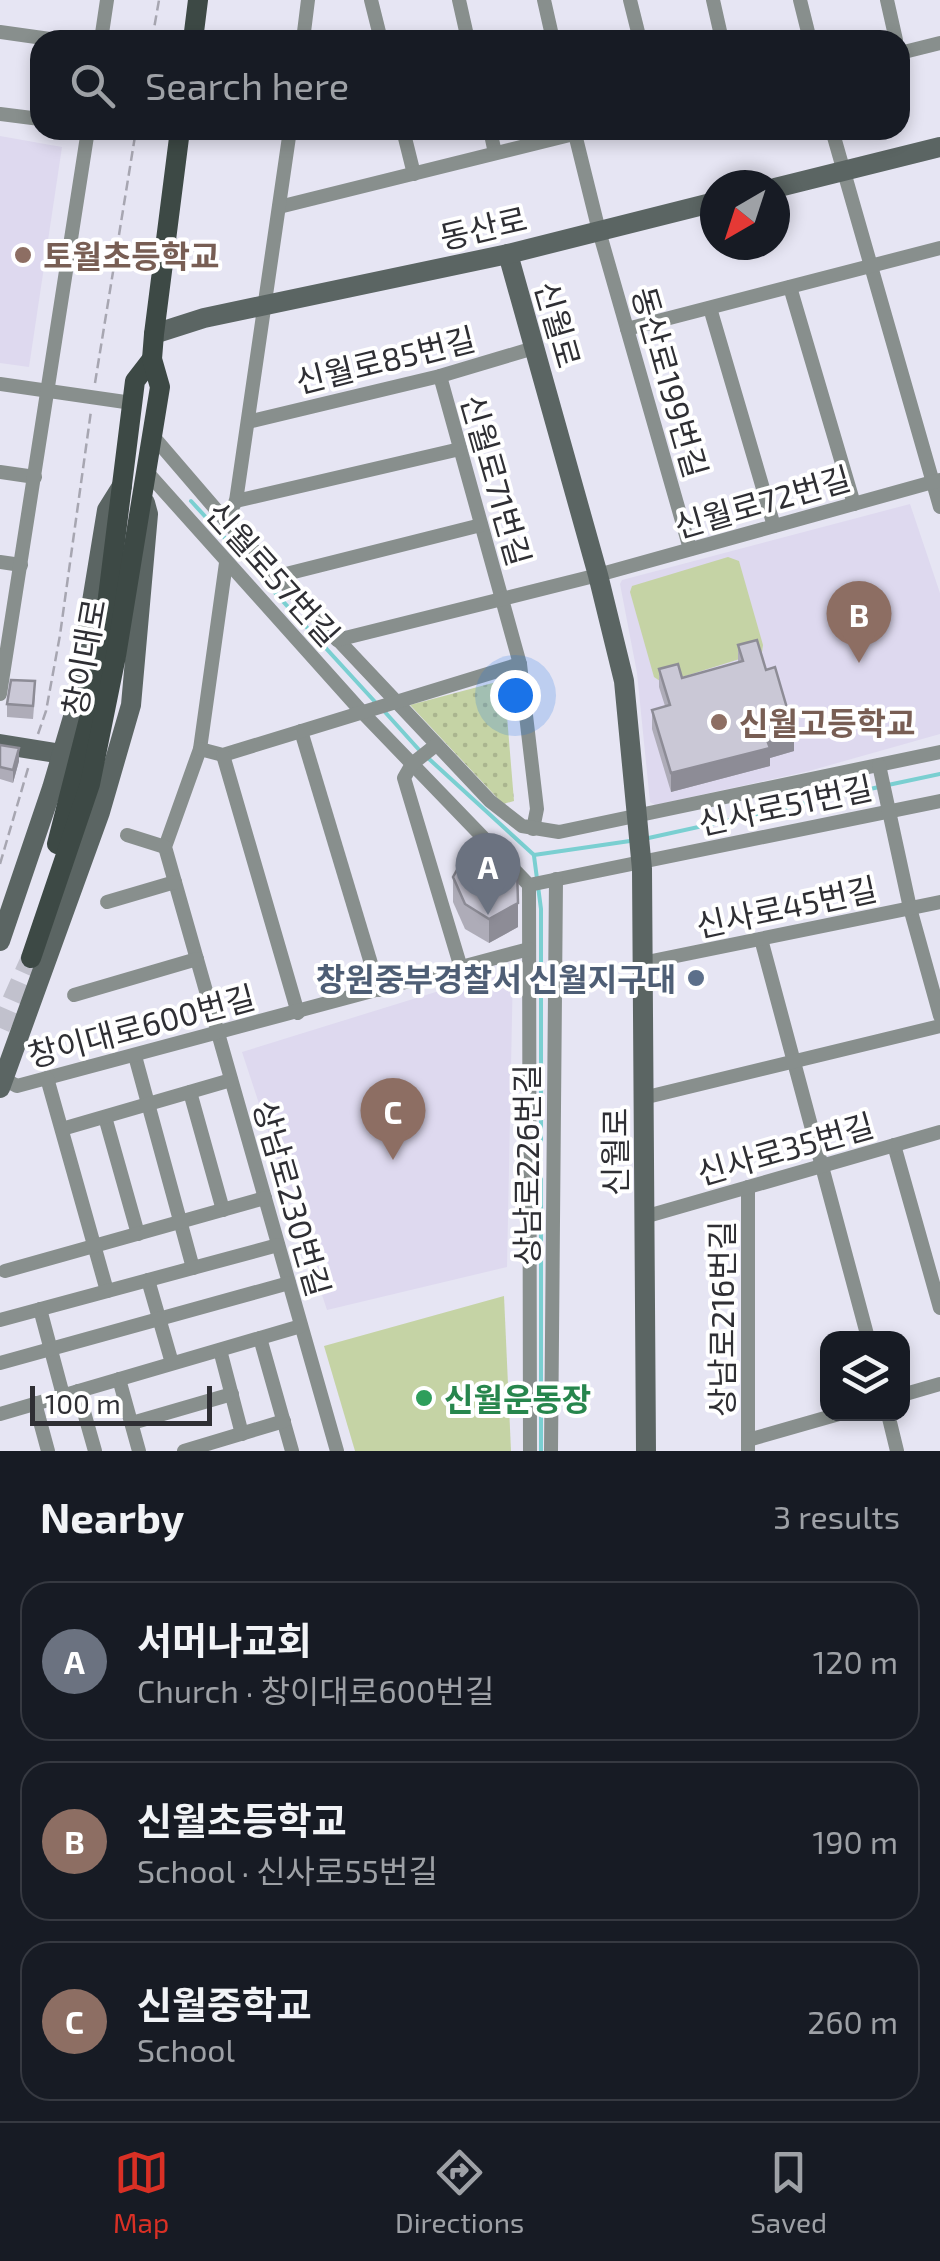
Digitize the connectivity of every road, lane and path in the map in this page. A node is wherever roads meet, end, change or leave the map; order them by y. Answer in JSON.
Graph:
{"nodes":[{"id":1,"x":107,"y":0,"type":"edge"},
{"id":2,"x":159,"y":0,"type":"edge"},
{"id":3,"x":198,"y":0,"type":"edge"},
{"id":4,"x":308,"y":0,"type":"edge"},
{"id":5,"x":371,"y":0,"type":"edge"},
{"id":6,"x":459,"y":0,"type":"edge"},
{"id":7,"x":544,"y":0,"type":"edge"},
{"id":8,"x":630,"y":0,"type":"edge"},
{"id":9,"x":713,"y":0,"type":"edge"},
{"id":10,"x":800,"y":0,"type":"edge"},
{"id":11,"x":886,"y":0,"type":"edge"},
{"id":12,"x":102,"y":30,"type":"edge"},
{"id":13,"x":154,"y":30,"type":"edge"},
{"id":14,"x":194,"y":30,"type":"edge"},
{"id":15,"x":304,"y":30,"type":"edge"},
{"id":16,"x":378,"y":30,"type":"edge"},
{"id":17,"x":466,"y":30,"type":"edge"},
{"id":18,"x":551,"y":30,"type":"edge"},
{"id":19,"x":638,"y":30,"type":"edge"},
{"id":20,"x":720,"y":30,"type":"edge"},
{"id":21,"x":808,"y":30,"type":"edge"},
{"id":22,"x":894,"y":30,"type":"edge"},
{"id":23,"x":0,"y":32,"type":"edge"},
{"id":24,"x":30,"y":36,"type":"edge"},
{"id":25,"x":940,"y":44,"type":"edge"},
{"id":26,"x":910,"y":51,"type":"edge"},
{"id":27,"x":0,"y":114,"type":"edge"},
{"id":28,"x":30,"y":118,"type":"edge"},
{"id":29,"x":87,"y":140,"type":"edge"},
{"id":30,"x":134,"y":140,"type":"edge"},
{"id":31,"x":179,"y":140,"type":"edge"},
{"id":32,"x":288,"y":140,"type":"edge"},
{"id":33,"x":406,"y":140,"type":"edge"},
{"id":34,"x":492,"y":140,"type":"edge"},
{"id":35,"x":545,"y":140,"type":"edge"},
{"id":36,"x":582,"y":140,"type":"edge"},
{"id":37,"x":834,"y":140,"type":"edge"},
{"id":38,"x":940,"y":147,"type":"edge"},
{"id":39,"x":495,"y":153,"type":"junction"},
{"id":40,"x":842,"y":171,"type":"junction"},
{"id":41,"x":414,"y":174,"type":"junction"},
{"id":42,"x":790,"y":184,"type":"edge"},
{"id":43,"x":700,"y":206,"type":"edge"},
{"id":44,"x":278,"y":207,"type":"junction"},
{"id":45,"x":599,"y":231,"type":"junction"},
{"id":46,"x":940,"y":248,"type":"edge"},
{"id":47,"x":508,"y":254,"type":"junction"},
{"id":48,"x":870,"y":266,"type":"junction"},
{"id":49,"x":790,"y":287,"type":"junction"},
{"id":50,"x":264,"y":304,"type":"junction"},
{"id":51,"x":710,"y":308,"type":"junction"},
{"id":52,"x":627,"y":330,"type":"junction"},
{"id":53,"x":154,"y":334,"type":"junction"},
{"id":54,"x":534,"y":348,"type":"junction"},
{"id":55,"x":152,"y":359,"type":"junction"},
{"id":56,"x":440,"y":376,"type":"junction"},
{"id":57,"x":0,"y":384,"type":"edge"},
{"id":58,"x":49,"y":391,"type":"junction"},
{"id":59,"x":92,"y":398,"type":"junction"},
{"id":60,"x":132,"y":403,"type":"junction"},
{"id":61,"x":248,"y":422,"type":"junction"},
{"id":62,"x":152,"y":435,"type":"junction"},
{"id":63,"x":460,"y":449,"type":"junction"},
{"id":64,"x":146,"y":471,"type":"junction"},
{"id":65,"x":0,"y":472,"type":"edge"},
{"id":66,"x":35,"y":478,"type":"junction"},
{"id":67,"x":936,"y":481,"type":"edge"},
{"id":68,"x":122,"y":486,"type":"junction"},
{"id":69,"x":143,"y":495,"type":"junction"},
{"id":70,"x":236,"y":501,"type":"junction"},
{"id":71,"x":854,"y":504,"type":"junction"},
{"id":72,"x":940,"y":507,"type":"edge"},
{"id":73,"x":225,"y":520,"type":"junction"},
{"id":74,"x":481,"y":525,"type":"junction"},
{"id":75,"x":774,"y":526,"type":"junction"},
{"id":76,"x":690,"y":549,"type":"junction"},
{"id":77,"x":0,"y":562,"type":"edge"},
{"id":78,"x":226,"y":563,"type":"junction"},
{"id":79,"x":21,"y":565,"type":"junction"},
{"id":80,"x":598,"y":575,"type":"junction"},
{"id":81,"x":278,"y":576,"type":"junction"},
{"id":82,"x":502,"y":599,"type":"junction"},
{"id":83,"x":338,"y":640,"type":"junction"},
{"id":84,"x":4,"y":643,"type":"edge"},
{"id":85,"x":520,"y":664,"type":"junction"},
{"id":86,"x":0,"y":694,"type":"edge"},
{"id":87,"x":392,"y":702,"type":"junction"},
{"id":88,"x":366,"y":710,"type":"junction"},
{"id":89,"x":301,"y":730,"type":"junction"},
{"id":90,"x":0,"y":744,"type":"edge"},
{"id":91,"x":434,"y":746,"type":"junction"},
{"id":92,"x":200,"y":749,"type":"junction"},
{"id":93,"x":33,"y":750,"type":"junction"},
{"id":94,"x":940,"y":752,"type":"edge"},
{"id":95,"x":62,"y":754,"type":"junction"},
{"id":96,"x":223,"y":756,"type":"junction"},
{"id":97,"x":415,"y":762,"type":"junction"},
{"id":98,"x":880,"y":767,"type":"junction"},
{"id":99,"x":940,"y":801,"type":"edge"},
{"id":100,"x":888,"y":808,"type":"junction"},
{"id":101,"x":637,"y":818,"type":"junction"},
{"id":102,"x":533,"y":828,"type":"junction"},
{"id":103,"x":127,"y":835,"type":"dead end"},
{"id":104,"x":165,"y":847,"type":"junction"},
{"id":105,"x":641,"y":858,"type":"junction"},
{"id":106,"x":0,"y":864,"type":"edge"},
{"id":107,"x":174,"y":882,"type":"junction"},
{"id":108,"x":540,"y":882,"type":"junction"},
{"id":109,"x":107,"y":902,"type":"dead end"},
{"id":110,"x":940,"y":902,"type":"edge"},
{"id":111,"x":910,"y":908,"type":"junction"},
{"id":112,"x":761,"y":939,"type":"junction"},
{"id":113,"x":0,"y":941,"type":"edge"},
{"id":114,"x":529,"y":949,"type":"junction"},
{"id":115,"x":197,"y":959,"type":"junction"},
{"id":116,"x":642,"y":963,"type":"junction"},
{"id":117,"x":461,"y":968,"type":"junction"},
{"id":118,"x":378,"y":990,"type":"junction"},
{"id":119,"x":74,"y":995,"type":"dead end"},
{"id":120,"x":939,"y":1008,"type":"edge"},
{"id":121,"x":298,"y":1012,"type":"junction"},
{"id":122,"x":940,"y":1026,"type":"edge"},
{"id":123,"x":218,"y":1034,"type":"junction"},
{"id":124,"x":134,"y":1056,"type":"junction"},
{"id":125,"x":794,"y":1061,"type":"junction"},
{"id":126,"x":47,"y":1078,"type":"junction"},
{"id":127,"x":231,"y":1080,"type":"junction"},
{"id":128,"x":1,"y":1081,"type":"edge"},
{"id":129,"x":190,"y":1092,"type":"junction"},
{"id":130,"x":643,"y":1098,"type":"junction"},
{"id":131,"x":148,"y":1104,"type":"junction"},
{"id":132,"x":105,"y":1116,"type":"junction"},
{"id":133,"x":62,"y":1129,"type":"junction"},
{"id":134,"x":940,"y":1132,"type":"edge"},
{"id":135,"x":894,"y":1145,"type":"junction"},
{"id":136,"x":822,"y":1166,"type":"junction"},
{"id":137,"x":748,"y":1187,"type":"junction"},
{"id":138,"x":264,"y":1198,"type":"junction"},
{"id":139,"x":224,"y":1210,"type":"junction"},
{"id":140,"x":644,"y":1217,"type":"junction"},
{"id":141,"x":181,"y":1222,"type":"junction"},
{"id":142,"x":138,"y":1234,"type":"junction"},
{"id":143,"x":95,"y":1246,"type":"junction"},
{"id":144,"x":278,"y":1246,"type":"junction"},
{"id":145,"x":193,"y":1268,"type":"junction"},
{"id":146,"x":5,"y":1271,"type":"dead end"},
{"id":147,"x":148,"y":1280,"type":"junction"},
{"id":148,"x":289,"y":1283,"type":"junction"},
{"id":149,"x":108,"y":1291,"type":"junction"},
{"id":150,"x":940,"y":1308,"type":"edge"},
{"id":151,"x":40,"y":1309,"type":"junction"},
{"id":152,"x":160,"y":1319,"type":"junction"},
{"id":153,"x":0,"y":1320,"type":"edge"},
{"id":154,"x":301,"y":1326,"type":"junction"},
{"id":155,"x":866,"y":1331,"type":"edge"},
{"id":156,"x":260,"y":1338,"type":"junction"},
{"id":157,"x":51,"y":1349,"type":"junction"},
{"id":158,"x":220,"y":1350,"type":"junction"},
{"id":159,"x":0,"y":1363,"type":"edge"},
{"id":160,"x":172,"y":1364,"type":"junction"},
{"id":161,"x":119,"y":1379,"type":"junction"},
{"id":162,"x":940,"y":1384,"type":"edge"},
{"id":163,"x":71,"y":1393,"type":"junction"},
{"id":164,"x":910,"y":1393,"type":"edge"},
{"id":165,"x":232,"y":1394,"type":"junction"},
{"id":166,"x":36,"y":1404,"type":"junction"},
{"id":167,"x":0,"y":1414,"type":"edge"},
{"id":168,"x":284,"y":1421,"type":"junction"},
{"id":169,"x":820,"y":1421,"type":"edge"},
{"id":170,"x":890,"y":1421,"type":"edge"},
{"id":171,"x":132,"y":1423,"type":"junction"},
{"id":172,"x":242,"y":1434,"type":"junction"},
{"id":173,"x":748,"y":1446,"type":"edge"},
{"id":174,"x":47,"y":1449,"type":"edge"},
{"id":175,"x":31,"y":1451,"type":"edge"},
{"id":176,"x":95,"y":1451,"type":"edge"},
{"id":177,"x":139,"y":1451,"type":"edge"},
{"id":178,"x":184,"y":1451,"type":"edge"},
{"id":179,"x":292,"y":1451,"type":"edge"},
{"id":180,"x":335,"y":1451,"type":"edge"},
{"id":181,"x":530,"y":1451,"type":"edge"},
{"id":182,"x":552,"y":1451,"type":"edge"},
{"id":183,"x":646,"y":1451,"type":"edge"},
{"id":184,"x":897,"y":1451,"type":"edge"}],
"edges":[{"from":1,"to":12,"type":"street"},
{"from":2,"to":13,"type":"path"},
{"from":3,"to":14,"type":"main road"},
{"from":4,"to":15,"type":"street"},
{"from":5,"to":16,"type":"street"},
{"from":6,"to":17,"type":"street"},
{"from":7,"to":18,"type":"street"},
{"from":8,"to":19,"type":"street"},
{"from":9,"to":20,"type":"street"},
{"from":10,"to":21,"type":"street"},
{"from":11,"to":22,"type":"street"},
{"from":23,"to":24,"type":"street"},
{"from":25,"to":26,"type":"street"},
{"from":27,"to":28,"type":"street"},
{"from":29,"to":58,"type":"street"},
{"from":30,"to":59,"type":"path"},
{"from":31,"to":53,"type":"main road","name":"창이대로"},
{"from":32,"to":44,"type":"street"},
{"from":33,"to":41,"type":"street"},
{"from":34,"to":39,"type":"street"},
{"from":35,"to":39,"type":"street"},
{"from":36,"to":45,"type":"street","name":"동산로199번길"},
{"from":37,"to":40,"type":"street"},
{"from":38,"to":40,"type":"street"},
{"from":39,"to":41,"type":"street"},
{"from":40,"to":42,"type":"street"},
{"from":40,"to":48,"type":"street"},
{"from":41,"to":44,"type":"street"},
{"from":43,"to":45,"type":"street","name":"동산로"},
{"from":44,"to":50,"type":"street"},
{"from":45,"to":47,"type":"street","name":"동산로"},
{"from":45,"to":52,"type":"street","name":"동산로199번길"},
{"from":46,"to":48,"type":"street"},
{"from":47,"to":50,"type":"street","name":"동산로"},
{"from":47,"to":54,"type":"street","name":"신월로"},
{"from":48,"to":49,"type":"street"},
{"from":48,"to":67,"type":"street"},
{"from":49,"to":51,"type":"street"},
{"from":49,"to":71,"type":"street"},
{"from":50,"to":53,"type":"street","name":"동산로"},
{"from":50,"to":61,"type":"street"},
{"from":51,"to":52,"type":"street"},
{"from":51,"to":75,"type":"street"},
{"from":52,"to":76,"type":"street","name":"동산로199번길"},
{"from":53,"to":55,"type":"main road","name":"창이대로"},
{"from":54,"to":56,"type":"street","name":"신월로85번길"},
{"from":54,"to":80,"type":"street","name":"신월로"},
{"from":55,"to":60,"type":"main road","name":"창이대로"},
{"from":55,"to":62,"type":"main road","name":"창이대로"},
{"from":56,"to":61,"type":"street","name":"신월로85번길"},
{"from":56,"to":63,"type":"street","name":"신월로71번길"},
{"from":57,"to":58,"type":"street"},
{"from":58,"to":59,"type":"street"},
{"from":58,"to":66,"type":"street"},
{"from":59,"to":60,"type":"street"},
{"from":59,"to":93,"type":"path"},
{"from":60,"to":68,"type":"main road","name":"창이대로"},
{"from":61,"to":70,"type":"street"},
{"from":62,"to":64,"type":"main road","name":"창이대로"},
{"from":62,"to":73,"type":"street"},
{"from":63,"to":70,"type":"street"},
{"from":63,"to":74,"type":"street","name":"신월로71번길"},
{"from":64,"to":69,"type":"main road","name":"창이대로"},
{"from":64,"to":78,"type":"street","name":"신월로57번길"},
{"from":65,"to":66,"type":"street"},
{"from":66,"to":79,"type":"street"},
{"from":67,"to":71,"type":"street","name":"신월로72번길"},
{"from":67,"to":72,"type":"street"},
{"from":68,"to":69,"type":"main road","name":"창이대로"},
{"from":68,"to":95,"type":"street"},
{"from":69,"to":128,"type":"street"},
{"from":70,"to":73,"type":"street"},
{"from":71,"to":75,"type":"street","name":"신월로72번길"},
{"from":73,"to":81,"type":"street"},
{"from":74,"to":81,"type":"street"},
{"from":74,"to":82,"type":"street","name":"신월로71번길"},
{"from":75,"to":76,"type":"street","name":"신월로72번길"},
{"from":76,"to":80,"type":"street","name":"신월로72번길"},
{"from":77,"to":79,"type":"street"},
{"from":78,"to":88,"type":"street","name":"신월로57번길"},
{"from":78,"to":92,"type":"street"},
{"from":79,"to":84,"type":"street"},
{"from":80,"to":82,"type":"street","name":"신월로71번길"},
{"from":80,"to":101,"type":"street","name":"신월로"},
{"from":81,"to":83,"type":"street"},
{"from":82,"to":83,"type":"street","name":"신월로71번길"},
{"from":82,"to":85,"type":"street"},
{"from":83,"to":87,"type":"street"},
{"from":84,"to":86,"type":"street"},
{"from":85,"to":87,"type":"street"},
{"from":85,"to":102,"type":"street"},
{"from":87,"to":88,"type":"street"},
{"from":87,"to":91,"type":"street"},
{"from":88,"to":89,"type":"street"},
{"from":88,"to":97,"type":"street","name":"신월로57번길"},
{"from":89,"to":96,"type":"street"},
{"from":89,"to":118,"type":"street"},
{"from":90,"to":93,"type":"street"},
{"from":91,"to":97,"type":"street"},
{"from":91,"to":102,"type":"street"},
{"from":92,"to":96,"type":"street"},
{"from":92,"to":104,"type":"street"},
{"from":93,"to":95,"type":"street"},
{"from":93,"to":106,"type":"path"},
{"from":94,"to":98,"type":"street"},
{"from":95,"to":113,"type":"street"},
{"from":96,"to":121,"type":"street","name":"창이대로600번길"},
{"from":97,"to":108,"type":"street","name":"신월로57번길"},
{"from":97,"to":117,"type":"street"},
{"from":98,"to":100,"type":"street"},
{"from":98,"to":101,"type":"street"},
{"from":99,"to":100,"type":"street","name":"신사로51번길"},
{"from":100,"to":105,"type":"street","name":"신사로51번길"},
{"from":100,"to":111,"type":"street"},
{"from":101,"to":102,"type":"street"},
{"from":101,"to":105,"type":"street","name":"신월로"},
{"from":103,"to":104,"type":"street"},
{"from":104,"to":107,"type":"street","name":"상남로230번길"},
{"from":105,"to":108,"type":"street"},
{"from":105,"to":116,"type":"street","name":"신월로"},
{"from":107,"to":109,"type":"street"},
{"from":107,"to":115,"type":"street","name":"상남로230번길"},
{"from":108,"to":114,"type":"street"},
{"from":108,"to":182,"type":"street","name":"상남로226번길"},
{"from":110,"to":111,"type":"street","name":"신사로45번길"},
{"from":111,"to":112,"type":"street","name":"신사로45번길"},
{"from":111,"to":120,"type":"street"},
{"from":112,"to":116,"type":"street","name":"신사로45번길"},
{"from":112,"to":125,"type":"street"},
{"from":114,"to":117,"type":"street","name":"창이대로600번길"},
{"from":114,"to":181,"type":"street"},
{"from":115,"to":119,"type":"street"},
{"from":115,"to":123,"type":"street","name":"상남로230번길"},
{"from":116,"to":130,"type":"street","name":"신월로"},
{"from":117,"to":118,"type":"street","name":"창이대로600번길"},
{"from":118,"to":121,"type":"street","name":"창이대로600번길"},
{"from":121,"to":123,"type":"street","name":"창이대로600번길"},
{"from":122,"to":125,"type":"street"},
{"from":123,"to":124,"type":"street","name":"창이대로600번길"},
{"from":123,"to":127,"type":"street","name":"상남로230번길"},
{"from":124,"to":126,"type":"street","name":"창이대로600번길"},
{"from":124,"to":131,"type":"street"},
{"from":125,"to":130,"type":"street"},
{"from":125,"to":136,"type":"street"},
{"from":126,"to":128,"type":"street","name":"창이대로600번길"},
{"from":126,"to":133,"type":"street"},
{"from":127,"to":129,"type":"street"},
{"from":127,"to":138,"type":"street","name":"상남로230번길"},
{"from":129,"to":131,"type":"street"},
{"from":129,"to":139,"type":"street"},
{"from":130,"to":140,"type":"street","name":"신월로"},
{"from":131,"to":132,"type":"street"},
{"from":131,"to":141,"type":"street"},
{"from":132,"to":133,"type":"street"},
{"from":132,"to":142,"type":"street"},
{"from":133,"to":143,"type":"street"},
{"from":134,"to":135,"type":"street","name":"신사로35번길"},
{"from":135,"to":136,"type":"street","name":"신사로35번길"},
{"from":135,"to":150,"type":"street"},
{"from":136,"to":137,"type":"street","name":"신사로35번길"},
{"from":136,"to":155,"type":"street"},
{"from":137,"to":140,"type":"street","name":"신사로35번길"},
{"from":137,"to":173,"type":"street","name":"상남로216번길"},
{"from":138,"to":139,"type":"street"},
{"from":138,"to":144,"type":"street","name":"상남로230번길"},
{"from":139,"to":141,"type":"street"},
{"from":140,"to":183,"type":"street","name":"신월로"},
{"from":141,"to":142,"type":"street"},
{"from":141,"to":145,"type":"street"},
{"from":142,"to":143,"type":"street"},
{"from":143,"to":146,"type":"street"},
{"from":143,"to":149,"type":"street"},
{"from":144,"to":145,"type":"street"},
{"from":144,"to":148,"type":"street","name":"상남로230번길"},
{"from":145,"to":147,"type":"street"},
{"from":147,"to":149,"type":"street"},
{"from":147,"to":152,"type":"street"},
{"from":148,"to":152,"type":"street"},
{"from":148,"to":154,"type":"street","name":"상남로230번길"},
{"from":149,"to":151,"type":"street"},
{"from":151,"to":153,"type":"street"},
{"from":151,"to":157,"type":"street"},
{"from":152,"to":157,"type":"street"},
{"from":152,"to":160,"type":"street"},
{"from":154,"to":156,"type":"street"},
{"from":154,"to":180,"type":"street","name":"상남로230번길"},
{"from":156,"to":158,"type":"street"},
{"from":156,"to":168,"type":"street"},
{"from":157,"to":159,"type":"street"},
{"from":157,"to":163,"type":"street"},
{"from":158,"to":160,"type":"street"},
{"from":158,"to":165,"type":"street"},
{"from":160,"to":161,"type":"street"},
{"from":161,"to":163,"type":"street"},
{"from":161,"to":171,"type":"street"},
{"from":162,"to":164,"type":"street"},
{"from":163,"to":166,"type":"street"},
{"from":163,"to":176,"type":"street"},
{"from":165,"to":171,"type":"street"},
{"from":165,"to":172,"type":"street"},
{"from":166,"to":167,"type":"street"},
{"from":166,"to":174,"type":"street"},
{"from":168,"to":172,"type":"street"},
{"from":168,"to":179,"type":"street"},
{"from":169,"to":173,"type":"street"},
{"from":170,"to":184,"type":"street"},
{"from":171,"to":177,"type":"street"},
{"from":172,"to":178,"type":"street"},
{"from":174,"to":175,"type":"street"}]}
